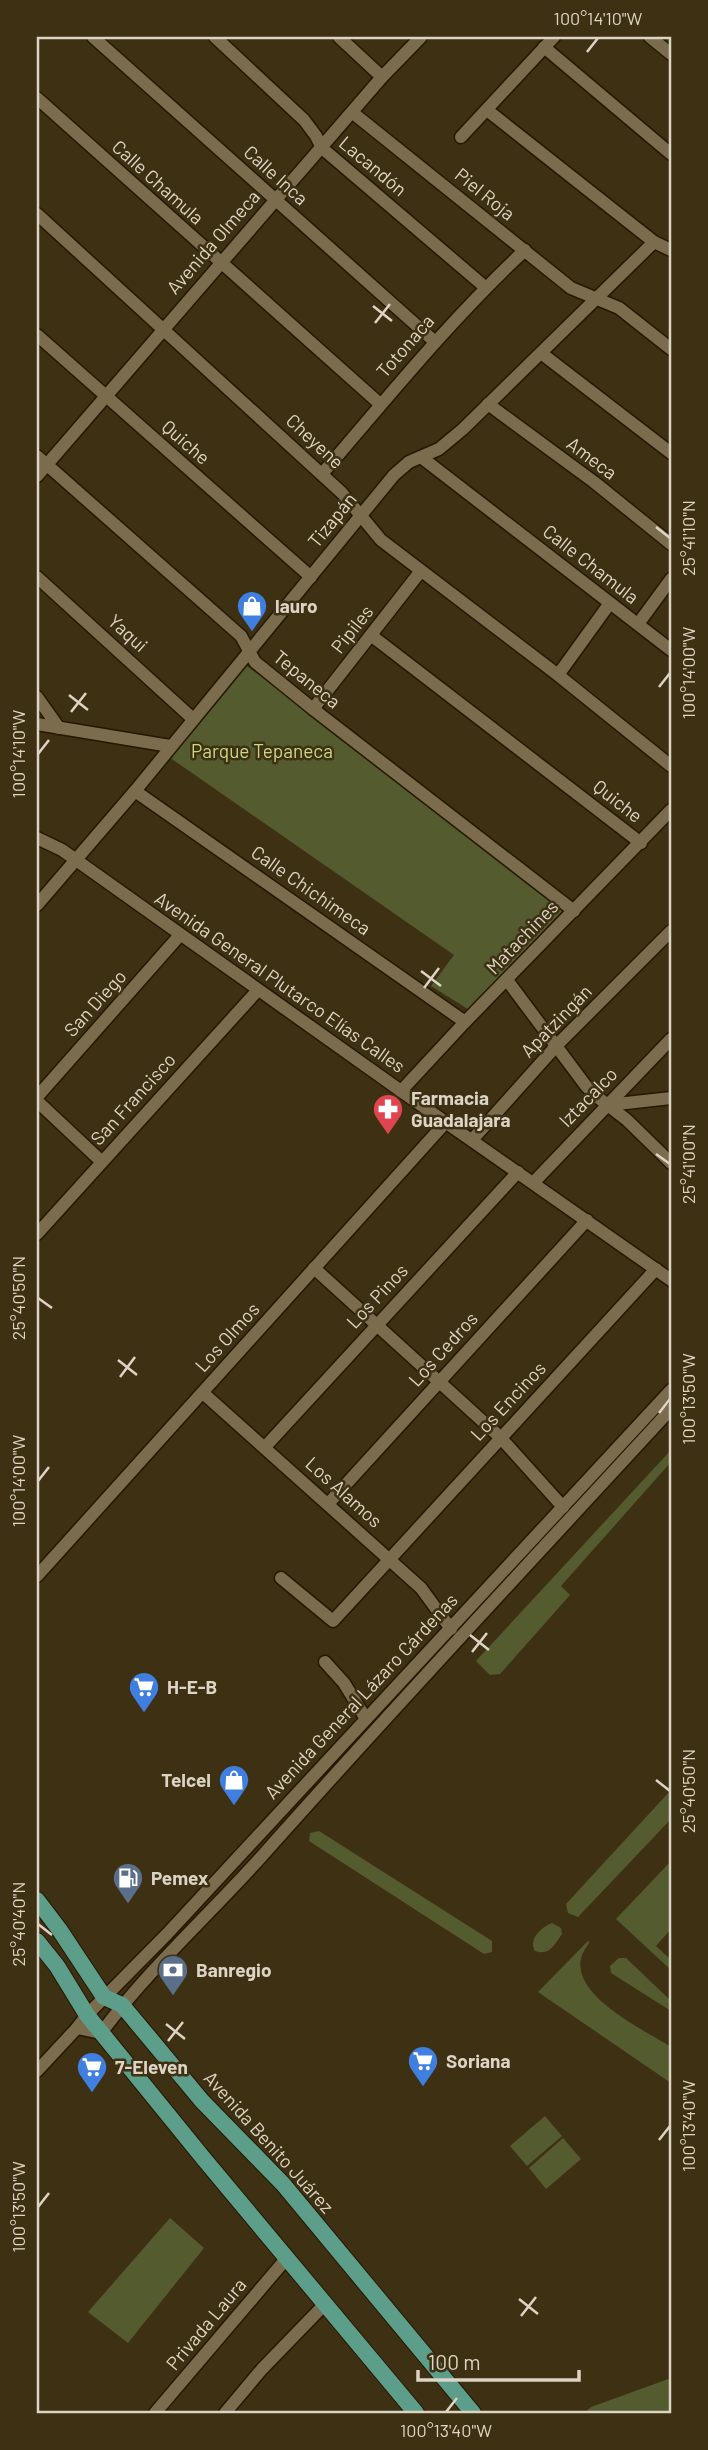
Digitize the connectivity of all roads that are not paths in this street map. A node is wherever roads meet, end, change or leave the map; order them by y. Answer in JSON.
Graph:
{"nodes":[{"id":1,"x":93,"y":37,"type":"edge"},
{"id":2,"x":215,"y":37,"type":"edge"},
{"id":3,"x":338,"y":37,"type":"edge"},
{"id":4,"x":421,"y":37,"type":"edge"},
{"id":5,"x":554,"y":37,"type":"edge"},
{"id":6,"x":650,"y":37,"type":"edge"},
{"id":7,"x":544,"y":47,"type":"junction"},
{"id":8,"x":671,"y":54,"type":"edge"},
{"id":9,"x":382,"y":77,"type":"junction"},
{"id":10,"x":37,"y":98,"type":"edge"},
{"id":11,"x":487,"y":110,"type":"junction"},
{"id":12,"x":353,"y":113,"type":"junction"},
{"id":13,"x":461,"y":137,"type":"dead end"},
{"id":14,"x":322,"y":148,"type":"junction"},
{"id":15,"x":671,"y":154,"type":"edge"},
{"id":16,"x":275,"y":200,"type":"junction"},
{"id":17,"x":37,"y":214,"type":"edge"},
{"id":18,"x":653,"y":242,"type":"junction"},
{"id":19,"x":525,"y":250,"type":"junction"},
{"id":20,"x":671,"y":250,"type":"edge"},
{"id":21,"x":221,"y":264,"type":"junction"},
{"id":22,"x":485,"y":287,"type":"junction"},
{"id":23,"x":597,"y":298,"type":"junction"},
{"id":24,"x":163,"y":328,"type":"junction"},
{"id":25,"x":37,"y":335,"type":"edge"},
{"id":26,"x":434,"y":341,"type":"junction"},
{"id":27,"x":671,"y":349,"type":"edge"},
{"id":28,"x":541,"y":353,"type":"junction"},
{"id":29,"x":106,"y":397,"type":"junction"},
{"id":30,"x":380,"y":404,"type":"junction"},
{"id":31,"x":488,"y":404,"type":"junction"},
{"id":32,"x":671,"y":453,"type":"edge"},
{"id":33,"x":421,"y":457,"type":"junction"},
{"id":34,"x":41,"y":461,"type":"edge"},
{"id":35,"x":322,"y":474,"type":"junction"},
{"id":36,"x":37,"y":475,"type":"edge"},
{"id":37,"x":360,"y":514,"type":"junction"},
{"id":38,"x":671,"y":544,"type":"edge"},
{"id":39,"x":421,"y":572,"type":"junction"},
{"id":40,"x":37,"y":577,"type":"edge"},
{"id":41,"x":311,"y":577,"type":"junction"},
{"id":42,"x":671,"y":579,"type":"edge"},
{"id":43,"x":610,"y":603,"type":"junction"},
{"id":44,"x":638,"y":624,"type":"junction"},
{"id":45,"x":372,"y":636,"type":"junction"},
{"id":46,"x":249,"y":650,"type":"junction"},
{"id":47,"x":671,"y":650,"type":"edge"},
{"id":48,"x":558,"y":675,"type":"junction"},
{"id":49,"x":37,"y":697,"type":"edge"},
{"id":50,"x":313,"y":709,"type":"junction"},
{"id":51,"x":192,"y":718,"type":"junction"},
{"id":52,"x":37,"y":724,"type":"edge"},
{"id":53,"x":59,"y":728,"type":"junction"},
{"id":54,"x":170,"y":746,"type":"junction"},
{"id":55,"x":671,"y":766,"type":"edge"},
{"id":56,"x":135,"y":790,"type":"junction"},
{"id":57,"x":671,"y":810,"type":"edge"},
{"id":58,"x":37,"y":838,"type":"edge"},
{"id":59,"x":641,"y":843,"type":"junction"},
{"id":60,"x":75,"y":859,"type":"junction"},
{"id":61,"x":37,"y":905,"type":"edge"},
{"id":62,"x":574,"y":911,"type":"junction"},
{"id":63,"x":671,"y":930,"type":"edge"},
{"id":64,"x":180,"y":935,"type":"junction"},
{"id":65,"x":507,"y":980,"type":"junction"},
{"id":66,"x":258,"y":989,"type":"junction"},
{"id":67,"x":465,"y":1022,"type":"junction"},
{"id":68,"x":671,"y":1039,"type":"edge"},
{"id":69,"x":557,"y":1045,"type":"junction"},
{"id":70,"x":401,"y":1091,"type":"junction"},
{"id":71,"x":671,"y":1098,"type":"edge"},
{"id":72,"x":37,"y":1099,"type":"edge"},
{"id":73,"x":608,"y":1105,"type":"junction"},
{"id":74,"x":446,"y":1122,"type":"junction"},
{"id":75,"x":472,"y":1140,"type":"junction"},
{"id":76,"x":102,"y":1162,"type":"junction"},
{"id":77,"x":671,"y":1163,"type":"edge"},
{"id":78,"x":518,"y":1172,"type":"junction"},
{"id":79,"x":534,"y":1182,"type":"junction"},
{"id":80,"x":587,"y":1220,"type":"junction"},
{"id":81,"x":37,"y":1234,"type":"edge"},
{"id":82,"x":314,"y":1268,"type":"junction"},
{"id":83,"x":656,"y":1269,"type":"junction"},
{"id":84,"x":671,"y":1280,"type":"edge"},
{"id":85,"x":376,"y":1325,"type":"junction"},
{"id":86,"x":438,"y":1382,"type":"junction"},
{"id":87,"x":671,"y":1390,"type":"edge"},
{"id":88,"x":203,"y":1393,"type":"junction"},
{"id":89,"x":671,"y":1409,"type":"edge"},
{"id":90,"x":671,"y":1420,"type":"edge"},
{"id":91,"x":500,"y":1437,"type":"junction"},
{"id":92,"x":640,"y":1443,"type":"junction"},
{"id":93,"x":265,"y":1447,"type":"junction"},
{"id":94,"x":328,"y":1504,"type":"junction"},
{"id":95,"x":562,"y":1507,"type":"junction"},
{"id":96,"x":388,"y":1559,"type":"junction"},
{"id":97,"x":37,"y":1576,"type":"edge"},
{"id":98,"x":281,"y":1578,"type":"dead end"},
{"id":99,"x":451,"y":1629,"type":"junction"},
{"id":100,"x":325,"y":1662,"type":"dead end"},
{"id":101,"x":366,"y":1719,"type":"junction"},
{"id":102,"x":343,"y":1744,"type":"junction"},
{"id":103,"x":323,"y":1786,"type":"junction"},
{"id":104,"x":37,"y":1900,"type":"edge"},
{"id":105,"x":37,"y":1941,"type":"edge"},
{"id":106,"x":104,"y":1997,"type":"junction"},
{"id":107,"x":122,"y":2005,"type":"junction"},
{"id":108,"x":82,"y":2022,"type":"junction"},
{"id":109,"x":101,"y":2033,"type":"junction"},
{"id":110,"x":37,"y":2071,"type":"edge"},
{"id":111,"x":286,"y":2259,"type":"junction"},
{"id":112,"x":324,"y":2305,"type":"junction"},
{"id":113,"x":155,"y":2413,"type":"edge"},
{"id":114,"x":225,"y":2413,"type":"edge"},
{"id":115,"x":416,"y":2413,"type":"edge"},
{"id":116,"x":473,"y":2413,"type":"edge"}],
"edges":[{"from":1,"to":16,"type":"street","name":"Calle Inca"},
{"from":2,"to":14,"type":"street","name":"Lacandón"},
{"from":3,"to":9,"type":"street"},
{"from":4,"to":9,"type":"street","name":"Avenida Olmeca"},
{"from":5,"to":7,"type":"street"},
{"from":6,"to":8,"type":"street"},
{"from":7,"to":11,"type":"street"},
{"from":7,"to":15,"type":"street"},
{"from":9,"to":12,"type":"street","name":"Avenida Olmeca"},
{"from":10,"to":21,"type":"street","name":"Calle Chamula"},
{"from":11,"to":13,"type":"street"},
{"from":11,"to":18,"type":"street"},
{"from":12,"to":14,"type":"street","name":"Avenida Olmeca"},
{"from":12,"to":19,"type":"street","name":"Piel Roja"},
{"from":14,"to":16,"type":"street","name":"Avenida Olmeca"},
{"from":14,"to":22,"type":"street","name":"Lacandón"},
{"from":16,"to":21,"type":"street","name":"Avenida Olmeca"},
{"from":16,"to":26,"type":"street","name":"Calle Inca"},
{"from":17,"to":24,"type":"street","name":"Cheyene"},
{"from":18,"to":20,"type":"street"},
{"from":18,"to":23,"type":"street","name":"Tizapán"},
{"from":19,"to":22,"type":"street","name":"Totonaca"},
{"from":19,"to":23,"type":"street","name":"Piel Roja"},
{"from":21,"to":24,"type":"street","name":"Avenida Olmeca"},
{"from":21,"to":30,"type":"street","name":"Calle Chamula"},
{"from":22,"to":26,"type":"street","name":"Totonaca"},
{"from":23,"to":27,"type":"street","name":"Piel Roja"},
{"from":23,"to":28,"type":"street","name":"Tizapán"},
{"from":24,"to":29,"type":"street","name":"Avenida Olmeca"},
{"from":24,"to":35,"type":"street","name":"Cheyene"},
{"from":25,"to":29,"type":"street","name":"Quiche"},
{"from":26,"to":30,"type":"street","name":"Totonaca"},
{"from":28,"to":31,"type":"street","name":"Tizapán"},
{"from":28,"to":32,"type":"street"},
{"from":29,"to":34,"type":"street","name":"Avenida Olmeca"},
{"from":29,"to":41,"type":"street","name":"Quiche"},
{"from":30,"to":35,"type":"street","name":"Totonaca"},
{"from":31,"to":33,"type":"street","name":"Tizapán"},
{"from":31,"to":38,"type":"street","name":"Ameca"},
{"from":33,"to":37,"type":"street","name":"Tizapán"},
{"from":33,"to":43,"type":"street","name":"Calle Chamula"},
{"from":34,"to":36,"type":"street","name":"Avenida Olmeca"},
{"from":34,"to":46,"type":"street","name":"Tepaneca"},
{"from":35,"to":37,"type":"street","name":"Cheyene"},
{"from":37,"to":39,"type":"street","name":"Cheyene"},
{"from":37,"to":41,"type":"street","name":"Tizapán"},
{"from":39,"to":45,"type":"street","name":"Pipiles"},
{"from":39,"to":48,"type":"street","name":"Cheyene"},
{"from":40,"to":51,"type":"street","name":"Yaqui"},
{"from":41,"to":46,"type":"street","name":"Tizapán"},
{"from":42,"to":44,"type":"street"},
{"from":43,"to":44,"type":"street","name":"Calle Chamula"},
{"from":43,"to":48,"type":"street"},
{"from":44,"to":47,"type":"street","name":"Calle Chamula"},
{"from":45,"to":50,"type":"street","name":"Pipiles"},
{"from":45,"to":59,"type":"street","name":"Quiche"},
{"from":46,"to":50,"type":"street","name":"Tepaneca"},
{"from":46,"to":51,"type":"street","name":"Tizapán"},
{"from":48,"to":55,"type":"street","name":"Cheyene"},
{"from":49,"to":53,"type":"street"},
{"from":50,"to":62,"type":"street","name":"Tepaneca"},
{"from":51,"to":54,"type":"street","name":"Tizapán"},
{"from":52,"to":53,"type":"street"},
{"from":53,"to":54,"type":"street"},
{"from":54,"to":56,"type":"street","name":"Tizapán"},
{"from":56,"to":60,"type":"street","name":"Tizapán"},
{"from":56,"to":67,"type":"street","name":"Calle Chichimeca"},
{"from":57,"to":59,"type":"street","name":"Matachines"},
{"from":58,"to":60,"type":"street","name":"Avenida General Plutarco Elías Calles"},
{"from":59,"to":62,"type":"street","name":"Matachines"},
{"from":60,"to":61,"type":"street","name":"Tizapán"},
{"from":60,"to":64,"type":"street","name":"Avenida General Plutarco Elías Calles"},
{"from":62,"to":65,"type":"street","name":"Matachines"},
{"from":63,"to":69,"type":"street","name":"Apatzingán"},
{"from":64,"to":66,"type":"street","name":"Avenida General Plutarco Elías Calles"},
{"from":64,"to":72,"type":"street","name":"San Diego"},
{"from":65,"to":67,"type":"street","name":"Matachines"},
{"from":65,"to":69,"type":"street"},
{"from":66,"to":70,"type":"street","name":"Avenida General Plutarco Elías Calles"},
{"from":66,"to":76,"type":"street","name":"San Francisco"},
{"from":67,"to":70,"type":"street","name":"Matachines"},
{"from":68,"to":73,"type":"street","name":"Iztacalco"},
{"from":69,"to":73,"type":"street"},
{"from":69,"to":75,"type":"street","name":"Apatzingán"},
{"from":70,"to":74,"type":"street","name":"Avenida General Plutarco Elías Calles"},
{"from":71,"to":73,"type":"street"},
{"from":72,"to":76,"type":"street"},
{"from":73,"to":77,"type":"street"},
{"from":73,"to":79,"type":"street","name":"Iztacalco"},
{"from":74,"to":75,"type":"street","name":"Avenida General Plutarco Elías Calles"},
{"from":74,"to":82,"type":"street","name":"Los Olmos"},
{"from":75,"to":78,"type":"street","name":"Avenida General Plutarco Elías Calles"},
{"from":76,"to":81,"type":"street","name":"San Francisco"},
{"from":78,"to":79,"type":"street","name":"Avenida General Plutarco Elías Calles"},
{"from":78,"to":85,"type":"street","name":"Los Pinos"},
{"from":79,"to":80,"type":"street","name":"Avenida General Plutarco Elías Calles"},
{"from":80,"to":83,"type":"street","name":"Avenida General Plutarco Elías Calles"},
{"from":80,"to":86,"type":"street","name":"Los Cedros"},
{"from":82,"to":85,"type":"street"},
{"from":82,"to":88,"type":"street","name":"Los Olmos"},
{"from":83,"to":84,"type":"street","name":"Avenida General Plutarco Elías Calles"},
{"from":83,"to":91,"type":"street","name":"Los Encinos"},
{"from":85,"to":86,"type":"street"},
{"from":85,"to":93,"type":"street","name":"Los Pinos"},
{"from":86,"to":91,"type":"street"},
{"from":86,"to":94,"type":"street","name":"Los Cedros"},
{"from":87,"to":95,"type":"street","name":"Avenida General Lázaro Cárdenas"},
{"from":88,"to":93,"type":"street","name":"Los Alamos"},
{"from":88,"to":97,"type":"street","name":"Los Olmos"},
{"from":89,"to":92,"type":"street","name":"Avenida General Lázaro Cárdenas"},
{"from":90,"to":92,"type":"street"},
{"from":91,"to":95,"type":"street"},
{"from":91,"to":96,"type":"street","name":"Los Encinos"},
{"from":92,"to":103,"type":"street","name":"Avenida General Lázaro Cárdenas"},
{"from":93,"to":94,"type":"street","name":"Los Alamos"},
{"from":94,"to":96,"type":"street","name":"Los Alamos"},
{"from":95,"to":99,"type":"street","name":"Avenida General Lázaro Cárdenas"},
{"from":96,"to":98,"type":"street","name":"Los Encinos"},
{"from":96,"to":99,"type":"street","name":"Los Alamos"},
{"from":99,"to":101,"type":"street","name":"Avenida General Lázaro Cárdenas"},
{"from":100,"to":101,"type":"street"},
{"from":101,"to":102,"type":"street","name":"Avenida General Lázaro Cárdenas"},
{"from":102,"to":103,"type":"street"},
{"from":102,"to":106,"type":"street","name":"Avenida General Lázaro Cárdenas"},
{"from":103,"to":107,"type":"street","name":"Avenida General Lázaro Cárdenas"},
{"from":104,"to":106,"type":"main road"},
{"from":105,"to":108,"type":"main road"},
{"from":106,"to":107,"type":"main road","name":"Avenida Benito Juárez"},
{"from":106,"to":108,"type":"street","name":"Avenida General Lázaro Cárdenas"},
{"from":107,"to":109,"type":"street","name":"Avenida General Lázaro Cárdenas"},
{"from":107,"to":116,"type":"main road","name":"Avenida Benito Juárez"},
{"from":108,"to":109,"type":"main road"},
{"from":108,"to":110,"type":"street","name":"Avenida General Lázaro Cárdenas"},
{"from":109,"to":111,"type":"main road"},
{"from":111,"to":112,"type":"main road"},
{"from":111,"to":113,"type":"street","name":"Privada Laura"},
{"from":112,"to":114,"type":"street"},
{"from":112,"to":115,"type":"main road"}]}
